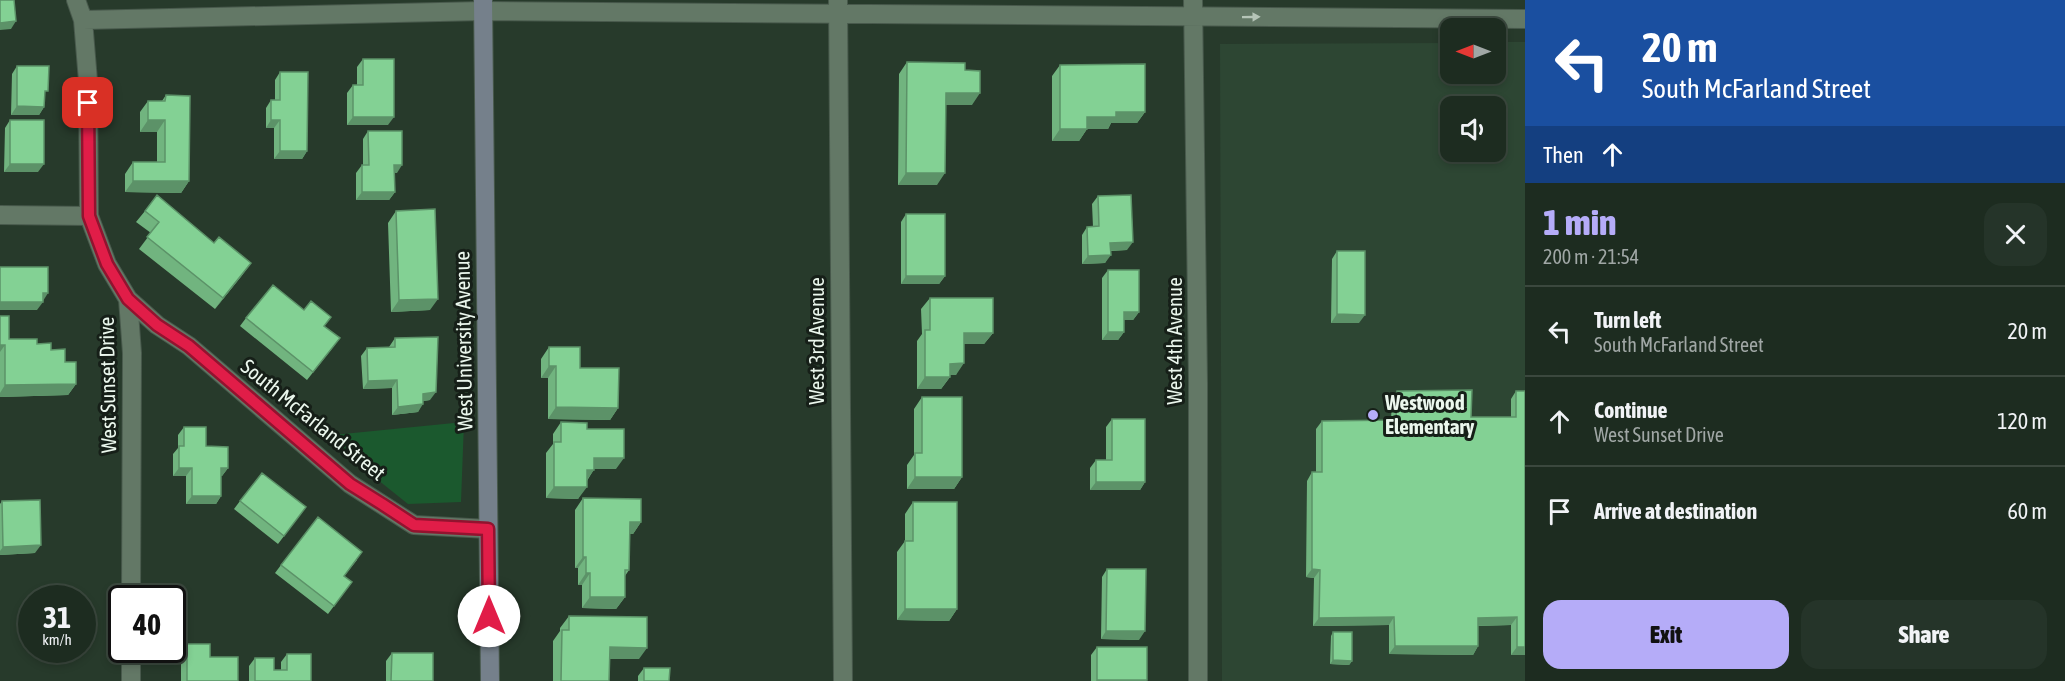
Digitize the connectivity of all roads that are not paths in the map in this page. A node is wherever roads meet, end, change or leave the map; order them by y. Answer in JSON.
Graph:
{"nodes":[{"id":1,"x":76,"y":0,"type":"edge"},
{"id":2,"x":483,"y":5,"type":"edge"},
{"id":3,"x":838,"y":8,"type":"edge"},
{"id":4,"x":1193,"y":9,"type":"edge"},
{"id":5,"x":1525,"y":19,"type":"edge"},
{"id":6,"x":84,"y":20,"type":"junction"},
{"id":7,"x":0,"y":215,"type":"edge"},
{"id":8,"x":89,"y":216,"type":"junction"},
{"id":9,"x":128,"y":299,"type":"junction"},
{"id":10,"x":488,"y":529,"type":"junction"},
{"id":11,"x":131,"y":585,"type":"edge"},
{"id":12,"x":131,"y":663,"type":"edge"},
{"id":13,"x":131,"y":681,"type":"edge"},
{"id":14,"x":490,"y":681,"type":"edge"},
{"id":15,"x":843,"y":681,"type":"edge"},
{"id":16,"x":1198,"y":681,"type":"edge"}],
"edges":[{"from":1,"to":6,"type":"street","name":"West Sunset Drive"},
{"from":2,"to":3,"type":"street"},
{"from":2,"to":6,"type":"street"},
{"from":2,"to":10,"type":"street","name":"West University Avenue"},
{"from":3,"to":4,"type":"street"},
{"from":3,"to":15,"type":"street","name":"West 3rd Avenue"},
{"from":4,"to":5,"type":"street","one_way":true},
{"from":4,"to":16,"type":"street","name":"West 4th Avenue"},
{"from":6,"to":8,"type":"street","name":"West Sunset Drive"},
{"from":7,"to":8,"type":"street"},
{"from":8,"to":9,"type":"street","name":"West Sunset Drive"},
{"from":9,"to":10,"type":"street","name":"South McFarland Street"},
{"from":9,"to":11,"type":"street","name":"West Sunset Drive"},
{"from":10,"to":14,"type":"street","name":"West University Avenue"},
{"from":12,"to":13,"type":"street"}]}
